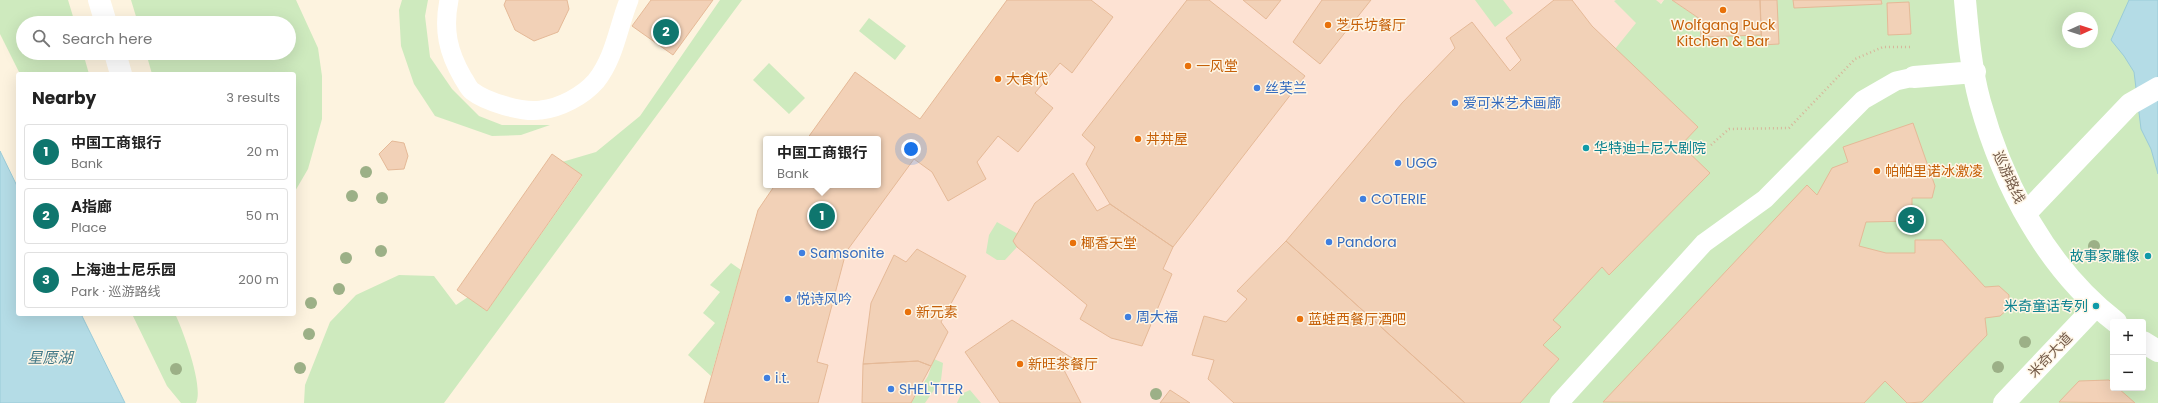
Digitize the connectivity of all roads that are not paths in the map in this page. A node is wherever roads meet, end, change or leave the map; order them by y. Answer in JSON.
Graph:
{"nodes":[{"id":1,"x":99,"y":0,"type":"edge"},
{"id":2,"x":449,"y":0,"type":"edge"},
{"id":3,"x":629,"y":0,"type":"edge"},
{"id":4,"x":1965,"y":0,"type":"edge"},
{"id":5,"x":104,"y":16,"type":"edge"},
{"id":6,"x":117,"y":60,"type":"edge"},
{"id":7,"x":120,"y":72,"type":"edge"},
{"id":8,"x":1975,"y":72,"type":"junction"},
{"id":9,"x":1914,"y":77,"type":"joint"},
{"id":10,"x":2158,"y":88,"type":"edge"},
{"id":11,"x":2026,"y":213,"type":"junction"},
{"id":12,"x":2096,"y":306,"type":"junction"},
{"id":13,"x":2112,"y":319,"type":"edge"},
{"id":14,"x":2146,"y":344,"type":"edge"},
{"id":15,"x":2158,"y":351,"type":"edge"},
{"id":16,"x":1560,"y":403,"type":"edge"},
{"id":17,"x":2004,"y":403,"type":"edge"}],
"edges":[{"from":1,"to":5,"type":"street"},
{"from":2,"to":3,"type":"lane"},
{"from":4,"to":8,"type":"street","name":"巡游路线"},
{"from":6,"to":7,"type":"street"},
{"from":8,"to":9,"type":"street"},
{"from":8,"to":11,"type":"street","name":"巡游路线"},
{"from":9,"to":16,"type":"lane"},
{"from":10,"to":11,"type":"street"},
{"from":11,"to":12,"type":"street","name":"巡游路线"},
{"from":12,"to":13,"type":"street","name":"巡游路线"},
{"from":12,"to":17,"type":"street","name":"米奇大道"},
{"from":14,"to":15,"type":"street"}]}
